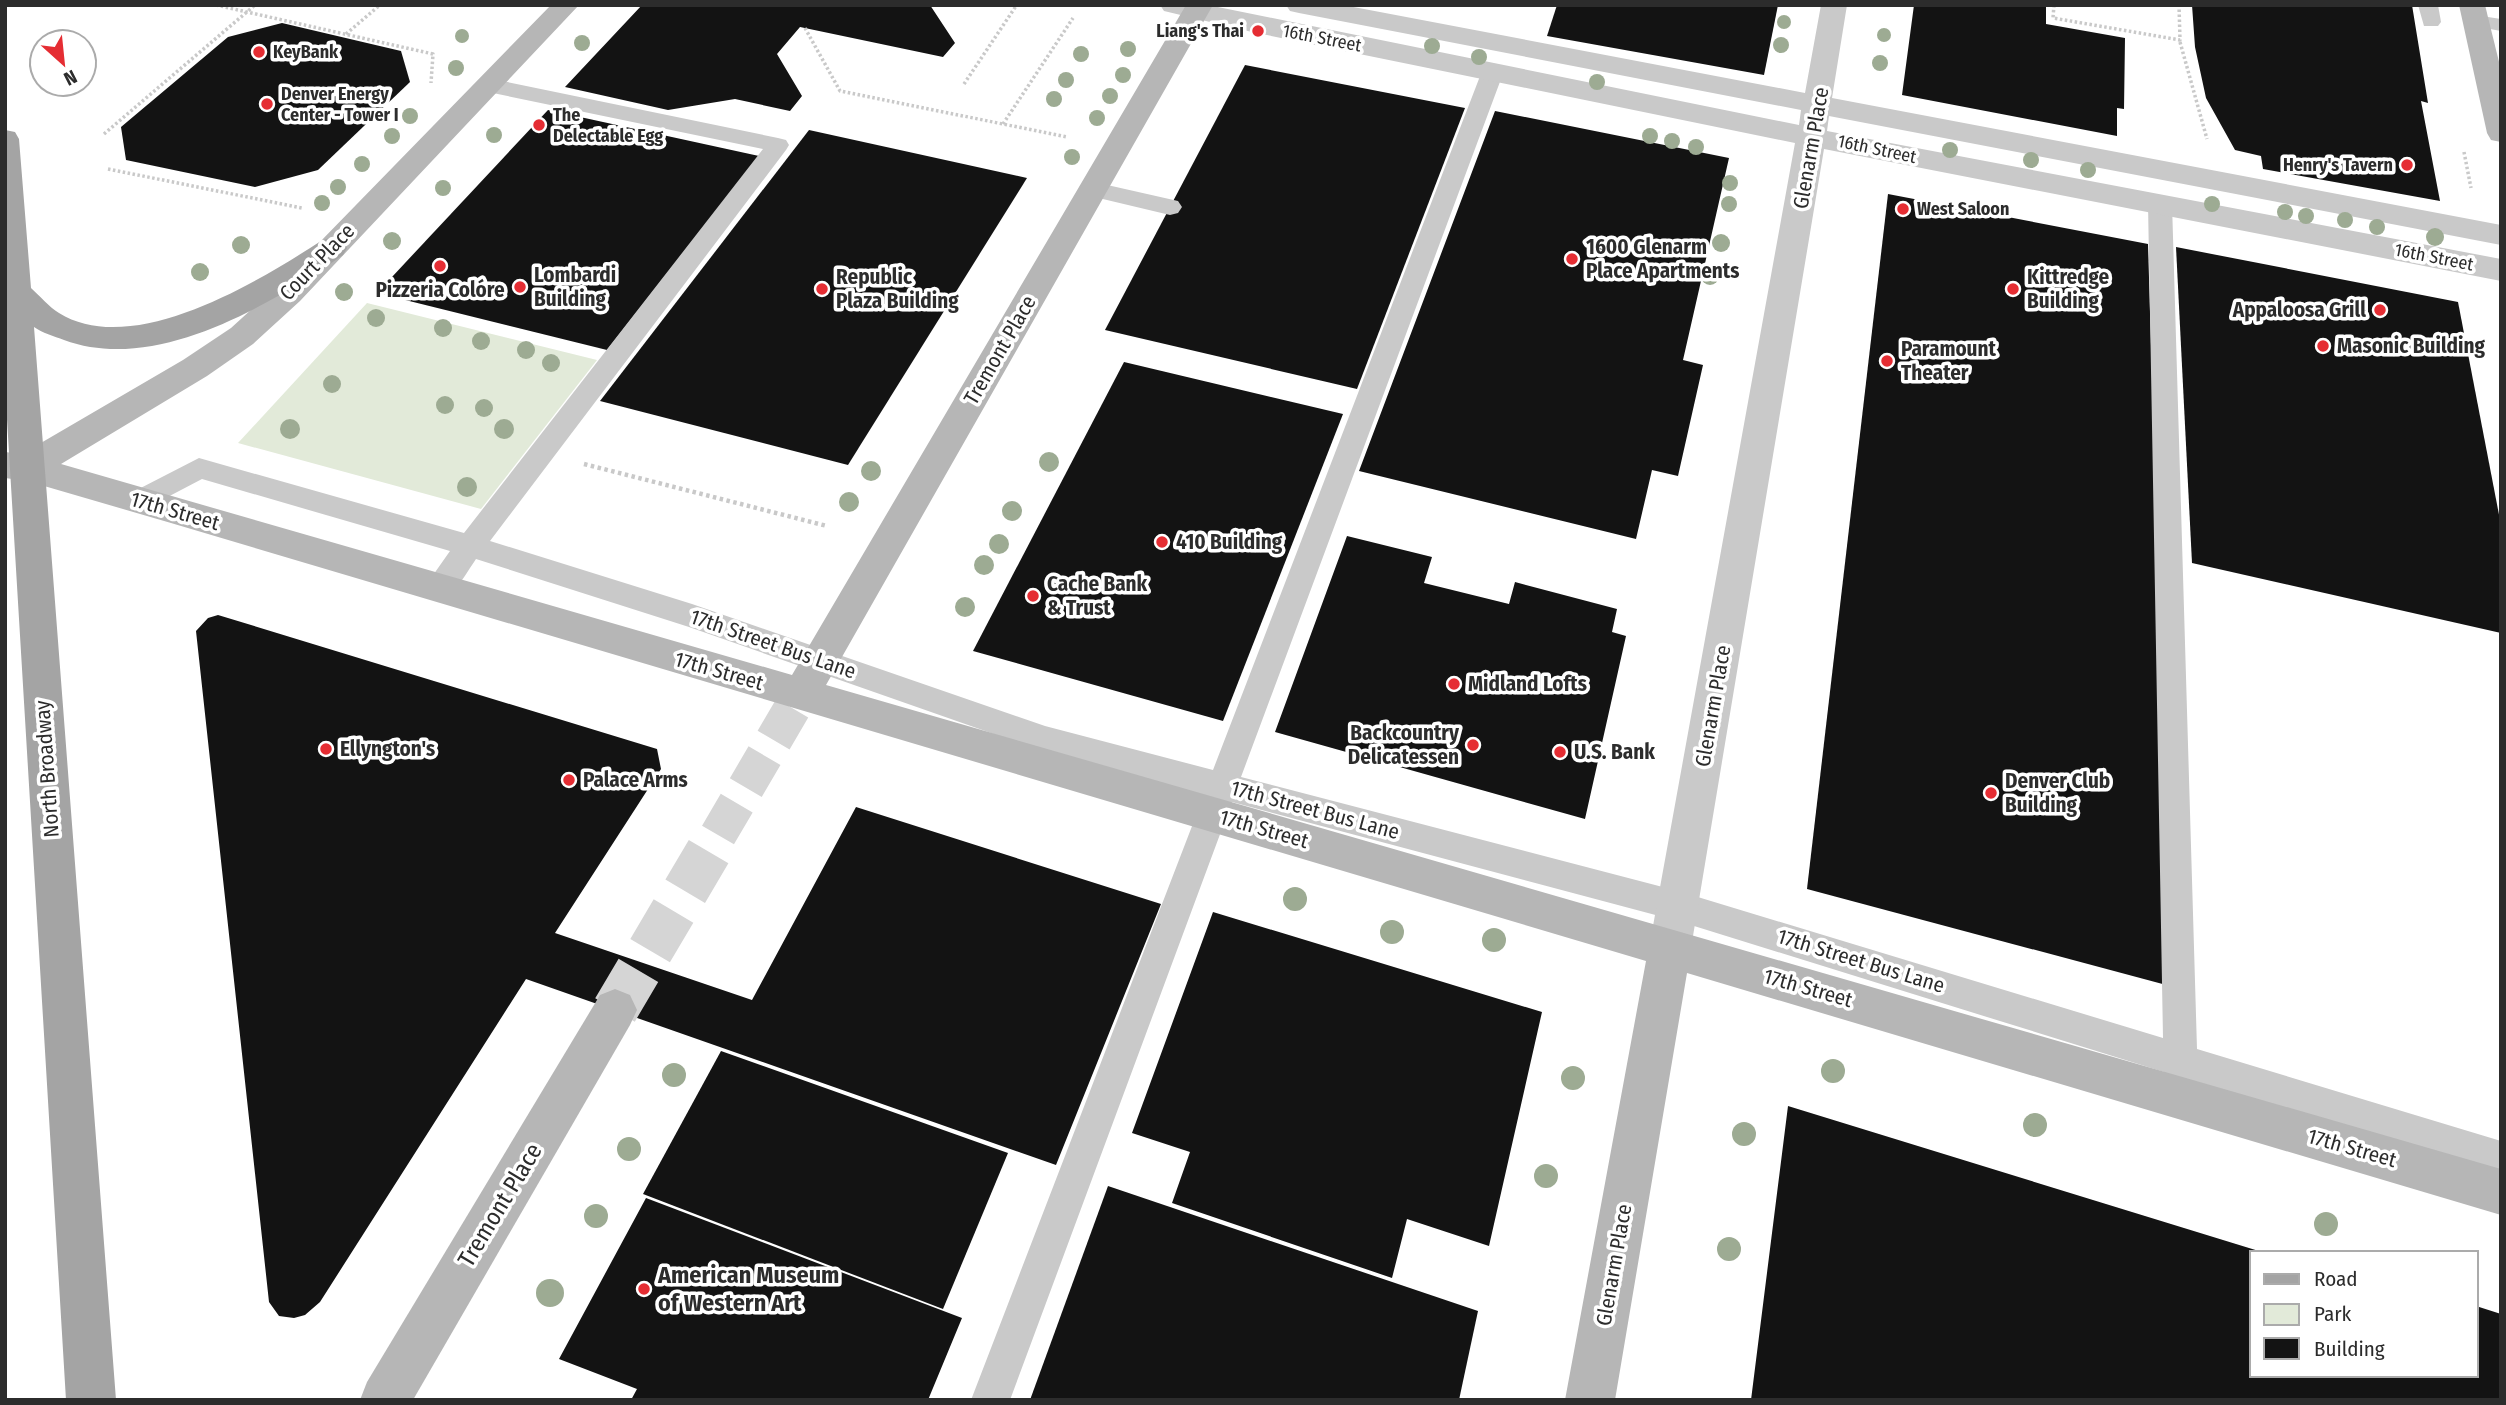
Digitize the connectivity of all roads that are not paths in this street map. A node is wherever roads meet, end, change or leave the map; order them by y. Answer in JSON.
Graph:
{"nodes":[{"id":1,"x":566,"y":5,"type":"edge"},
{"id":2,"x":1300,"y":5,"type":"edge"},
{"id":3,"x":1190,"y":7,"type":"edge"},
{"id":4,"x":1836,"y":8,"type":"edge"},
{"id":5,"x":2483,"y":17,"type":"edge"},
{"id":6,"x":1493,"y":71,"type":"junction"},
{"id":7,"x":2495,"y":83,"type":"edge"},
{"id":8,"x":488,"y":85,"type":"junction"},
{"id":9,"x":1816,"y":121,"type":"junction"},
{"id":10,"x":2501,"y":133,"type":"edge"},
{"id":11,"x":5,"y":139,"type":"edge"},
{"id":12,"x":1094,"y":190,"type":"junction"},
{"id":13,"x":2160,"y":203,"type":"junction"},
{"id":14,"x":1170,"y":206,"type":"dead end"},
{"id":15,"x":2501,"y":235,"type":"edge"},
{"id":16,"x":332,"y":248,"type":"junction"},
{"id":17,"x":2501,"y":270,"type":"edge"},
{"id":18,"x":15,"y":292,"type":"junction"},
{"id":19,"x":16,"y":466,"type":"edge"},
{"id":20,"x":139,"y":501,"type":"junction"},
{"id":21,"x":471,"y":546,"type":"junction"},
{"id":22,"x":438,"y":588,"type":"junction"},
{"id":23,"x":820,"y":661,"type":"junction"},
{"id":24,"x":800,"y":695,"type":"junction"},
{"id":25,"x":1217,"y":800,"type":"junction"},
{"id":26,"x":1674,"y":927,"type":"junction"},
{"id":27,"x":615,"y":1010,"type":"tunnel mouth"},
{"id":28,"x":2181,"y":1079,"type":"junction"},
{"id":29,"x":2501,"y":1158,"type":"edge"},
{"id":30,"x":2501,"y":1192,"type":"edge"},
{"id":31,"x":91,"y":1400,"type":"edge"},
{"id":32,"x":385,"y":1400,"type":"edge"},
{"id":33,"x":990,"y":1400,"type":"edge"},
{"id":34,"x":1590,"y":1400,"type":"edge"}],
"edges":[{"from":1,"to":8,"type":"street","name":"Court Place"},
{"from":2,"to":9,"type":"street","name":"16th Street"},
{"from":3,"to":6,"type":"street","name":"16th Street"},
{"from":3,"to":12,"type":"street","name":"Tremont Place"},
{"from":4,"to":9,"type":"street","name":"Glenarm Place"},
{"from":5,"to":7,"type":"street"},
{"from":6,"to":9,"type":"street","name":"16th Street"},
{"from":6,"to":25,"type":"lane"},
{"from":7,"to":10,"type":"street"},
{"from":8,"to":16,"type":"street","name":"Court Place"},
{"from":8,"to":21,"type":"lane"},
{"from":9,"to":13,"type":"street","name":"16th Street"},
{"from":9,"to":15,"type":"street","name":"16th Street"},
{"from":9,"to":26,"type":"street","name":"Glenarm Place"},
{"from":11,"to":18,"type":"main road","name":"North Broadway"},
{"from":12,"to":14,"type":"lane"},
{"from":12,"to":23,"type":"street","name":"Tremont Place"},
{"from":13,"to":17,"type":"street","name":"16th Street"},
{"from":13,"to":28,"type":"lane"},
{"from":16,"to":18,"type":"main road"},
{"from":16,"to":19,"type":"street","name":"Court Place"},
{"from":18,"to":19,"type":"main road","name":"North Broadway"},
{"from":19,"to":20,"type":"street","name":"17th Street"},
{"from":19,"to":31,"type":"main road","name":"North Broadway"},
{"from":20,"to":21,"type":"lane","name":"17th Street Bus Lane"},
{"from":20,"to":22,"type":"street","name":"17th Street"},
{"from":21,"to":22,"type":"lane"},
{"from":21,"to":23,"type":"lane","name":"17th Street Bus Lane"},
{"from":22,"to":24,"type":"street","name":"17th Street"},
{"from":23,"to":24,"type":"street","name":"Tremont Place"},
{"from":23,"to":25,"type":"lane","name":"17th Street Bus Lane"},
{"from":24,"to":25,"type":"street","name":"17th Street"},
{"from":25,"to":26,"type":"street","name":"17th Street"},
{"from":25,"to":33,"type":"lane"},
{"from":26,"to":28,"type":"street","name":"17th Street"},
{"from":26,"to":34,"type":"street","name":"Glenarm Place"},
{"from":27,"to":32,"type":"street","name":"Tremont Place"},
{"from":28,"to":29,"type":"lane"},
{"from":28,"to":30,"type":"street","name":"17th Street"}]}
